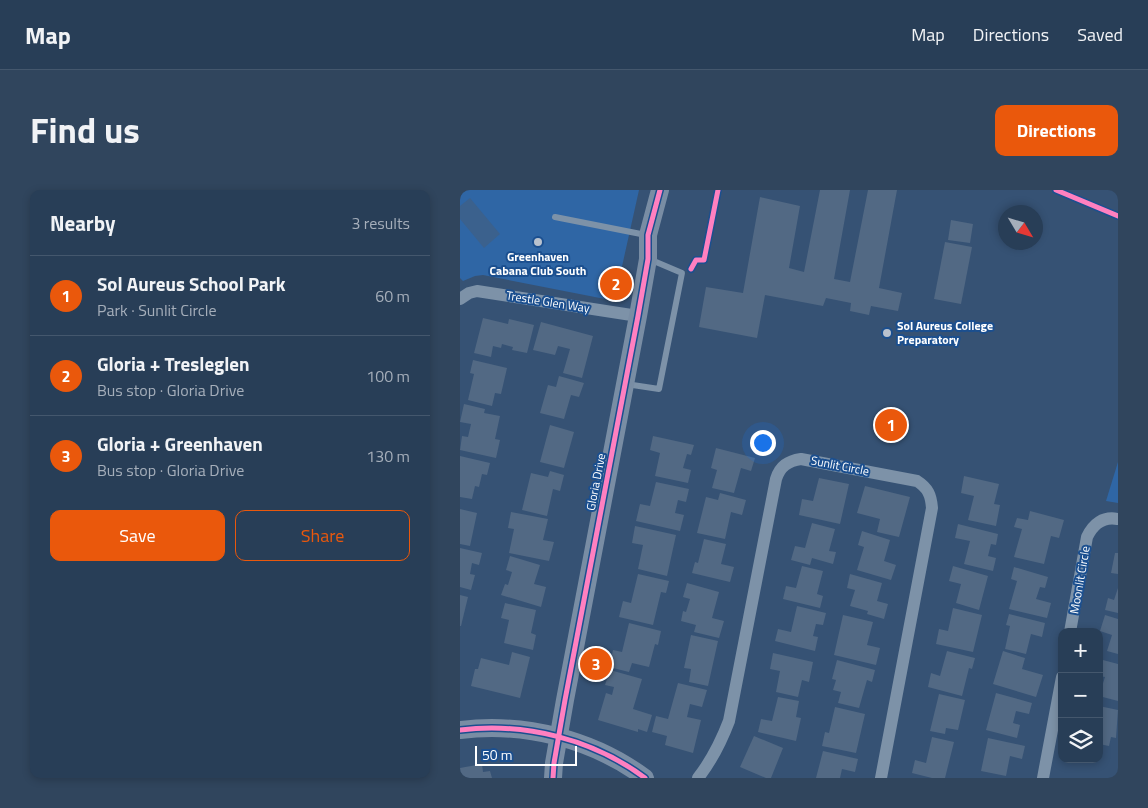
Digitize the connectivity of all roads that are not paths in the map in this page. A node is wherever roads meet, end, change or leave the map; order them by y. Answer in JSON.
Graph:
{"nodes":[{"id":1,"x":660,"y":190,"type":"edge"},
{"id":2,"x":555,"y":218,"type":"dead end"},
{"id":3,"x":648,"y":236,"type":"junction"},
{"id":4,"x":648,"y":259,"type":"junction"},
{"id":5,"x":460,"y":299,"type":"edge"},
{"id":6,"x":638,"y":316,"type":"junction"},
{"id":7,"x":625,"y":383,"type":"junction"},
{"id":8,"x":1118,"y":519,"type":"edge"},
{"id":9,"x":1071,"y":628,"type":"edge"},
{"id":10,"x":1058,"y":698,"type":"edge"},
{"id":11,"x":460,"y":730,"type":"edge"},
{"id":12,"x":558,"y":737,"type":"junction"},
{"id":13,"x":553,"y":778,"type":"edge"},
{"id":14,"x":645,"y":778,"type":"edge"},
{"id":15,"x":698,"y":778,"type":"edge"},
{"id":16,"x":881,"y":778,"type":"edge"},
{"id":17,"x":1043,"y":778,"type":"edge"}],
"edges":[{"from":1,"to":3,"type":"street","name":"Gloria Drive"},
{"from":2,"to":3,"type":"lane"},
{"from":3,"to":4,"type":"street","name":"Gloria Drive"},
{"from":4,"to":6,"type":"street","name":"Gloria Drive"},
{"from":4,"to":7,"type":"lane"},
{"from":5,"to":6,"type":"street","name":"Trestle Glen Way"},
{"from":6,"to":7,"type":"street","name":"Gloria Drive"},
{"from":7,"to":12,"type":"street","name":"Gloria Drive"},
{"from":8,"to":9,"type":"street","name":"Moonlit Circle"},
{"from":10,"to":17,"type":"street"},
{"from":11,"to":12,"type":"street"},
{"from":12,"to":13,"type":"street","name":"Gloria Drive"},
{"from":12,"to":14,"type":"street"},
{"from":15,"to":16,"type":"street","name":"Sunlit Circle"}]}
